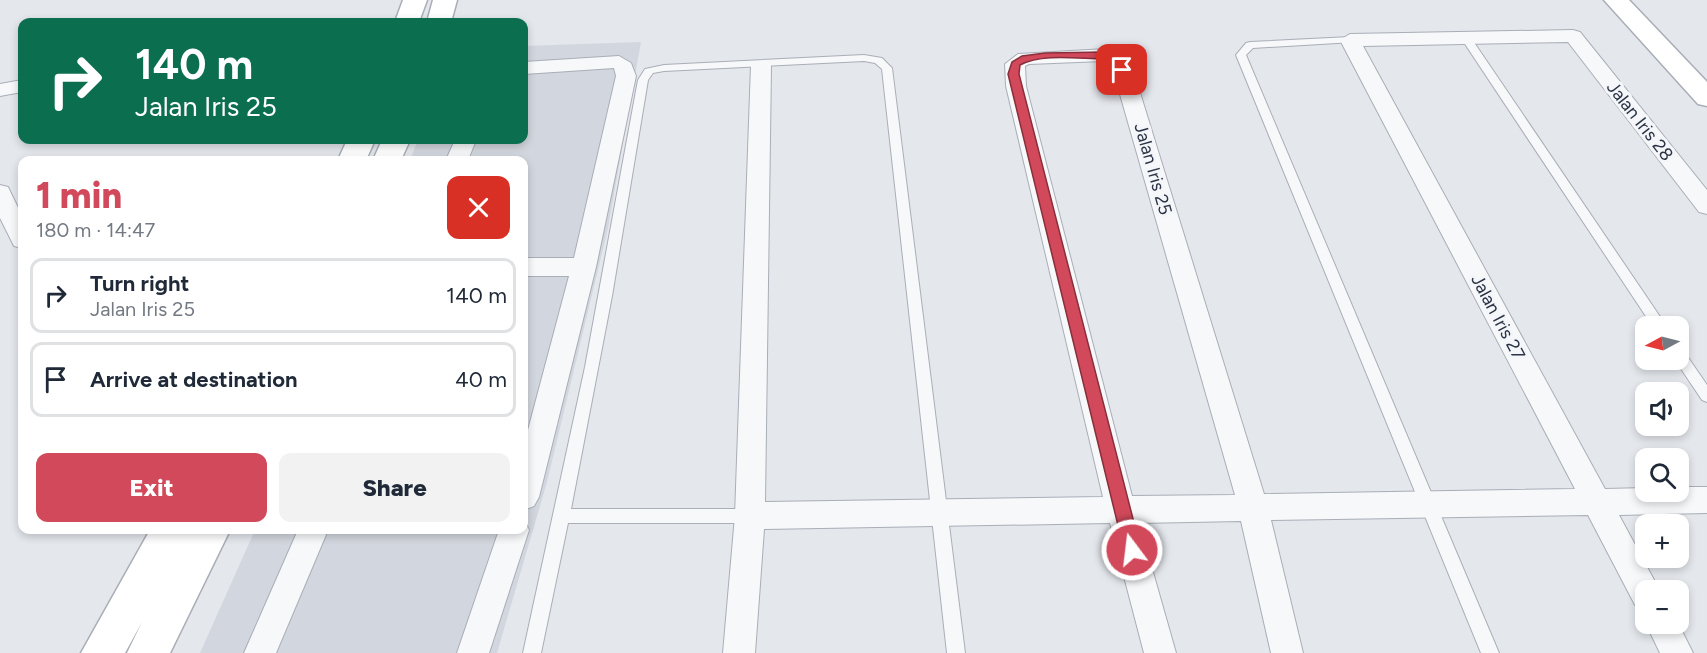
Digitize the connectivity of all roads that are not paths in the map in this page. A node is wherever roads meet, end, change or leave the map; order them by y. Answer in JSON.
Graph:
{"nodes":[{"id":1,"x":415,"y":0,"type":"edge"},
{"id":2,"x":446,"y":0,"type":"edge"},
{"id":3,"x":1616,"y":0,"type":"edge"},
{"id":4,"x":1644,"y":0,"type":"edge"},
{"id":5,"x":408,"y":18,"type":"edge"},
{"id":6,"x":440,"y":18,"type":"edge"},
{"id":7,"x":1466,"y":38,"type":"junction"},
{"id":8,"x":1350,"y":40,"type":"junction"},
{"id":9,"x":761,"y":65,"type":"junction"},
{"id":10,"x":1707,"y":66,"type":"edge"},
{"id":11,"x":528,"y":68,"type":"edge"},
{"id":12,"x":18,"y":87,"type":"edge"},
{"id":13,"x":0,"y":90,"type":"edge"},
{"id":14,"x":1707,"y":98,"type":"edge"},
{"id":15,"x":0,"y":192,"type":"edge"},
{"id":16,"x":1707,"y":206,"type":"edge"},
{"id":17,"x":18,"y":231,"type":"edge"},
{"id":18,"x":528,"y":267,"type":"edge"},
{"id":19,"x":584,"y":267,"type":"junction"},
{"id":20,"x":1653,"y":316,"type":"edge"},
{"id":21,"x":1689,"y":370,"type":"edge"},
{"id":22,"x":1707,"y":396,"type":"edge"},
{"id":23,"x":528,"y":482,"type":"edge"},
{"id":24,"x":1707,"y":500,"type":"edge"},
{"id":25,"x":1597,"y":502,"type":"junction"},
{"id":26,"x":1429,"y":504,"type":"junction"},
{"id":27,"x":1253,"y":507,"type":"junction"},
{"id":28,"x":1121,"y":510,"type":"junction"},
{"id":29,"x":937,"y":512,"type":"junction"},
{"id":30,"x":563,"y":516,"type":"junction"},
{"id":31,"x":750,"y":516,"type":"junction"},
{"id":32,"x":169,"y":534,"type":"edge"},
{"id":33,"x":209,"y":534,"type":"edge"},
{"id":34,"x":311,"y":534,"type":"edge"},
{"id":35,"x":513,"y":534,"type":"edge"},
{"id":36,"x":1639,"y":580,"type":"edge"},
{"id":37,"x":1667,"y":634,"type":"edge"},
{"id":38,"x":102,"y":653,"type":"edge"},
{"id":39,"x":148,"y":653,"type":"edge"},
{"id":40,"x":260,"y":653,"type":"edge"},
{"id":41,"x":473,"y":653,"type":"edge"},
{"id":42,"x":532,"y":653,"type":"edge"},
{"id":43,"x":739,"y":653,"type":"edge"},
{"id":44,"x":956,"y":653,"type":"edge"},
{"id":45,"x":1160,"y":653,"type":"edge"},
{"id":46,"x":1287,"y":653,"type":"edge"},
{"id":47,"x":1490,"y":653,"type":"edge"},
{"id":48,"x":1677,"y":653,"type":"edge"}],
"edges":[{"from":1,"to":5,"type":"main road"},
{"from":2,"to":6,"type":"main road"},
{"from":3,"to":14,"type":"main road"},
{"from":4,"to":10,"type":"main road"},
{"from":7,"to":8,"type":"street"},
{"from":7,"to":16,"type":"street","name":"Jalan Iris 28"},
{"from":7,"to":20,"type":"lane"},
{"from":8,"to":25,"type":"street","name":"Jalan Iris 27"},
{"from":8,"to":26,"type":"lane"},
{"from":9,"to":29,"type":"lane"},
{"from":9,"to":30,"type":"lane"},
{"from":9,"to":31,"type":"street"},
{"from":11,"to":19,"type":"street"},
{"from":12,"to":13,"type":"street"},
{"from":15,"to":17,"type":"street"},
{"from":18,"to":19,"type":"street"},
{"from":19,"to":23,"type":"street"},
{"from":21,"to":22,"type":"lane"},
{"from":24,"to":25,"type":"street"},
{"from":25,"to":26,"type":"street"},
{"from":25,"to":36,"type":"street","name":"Jalan Iris 27"},
{"from":26,"to":27,"type":"street"},
{"from":26,"to":47,"type":"lane"},
{"from":27,"to":28,"type":"street"},
{"from":27,"to":28,"type":"street","name":"Jalan Iris 25"},
{"from":27,"to":46,"type":"street","name":"Jalan Iris 25"},
{"from":28,"to":29,"type":"street"},
{"from":28,"to":45,"type":"street","name":"Jalan Iris 25"},
{"from":29,"to":31,"type":"street"},
{"from":29,"to":44,"type":"lane"},
{"from":30,"to":31,"type":"lane"},
{"from":30,"to":42,"type":"lane"},
{"from":31,"to":43,"type":"street"},
{"from":32,"to":38,"type":"main road"},
{"from":33,"to":39,"type":"main road"},
{"from":34,"to":40,"type":"street"},
{"from":35,"to":41,"type":"street"},
{"from":37,"to":48,"type":"street"}]}
